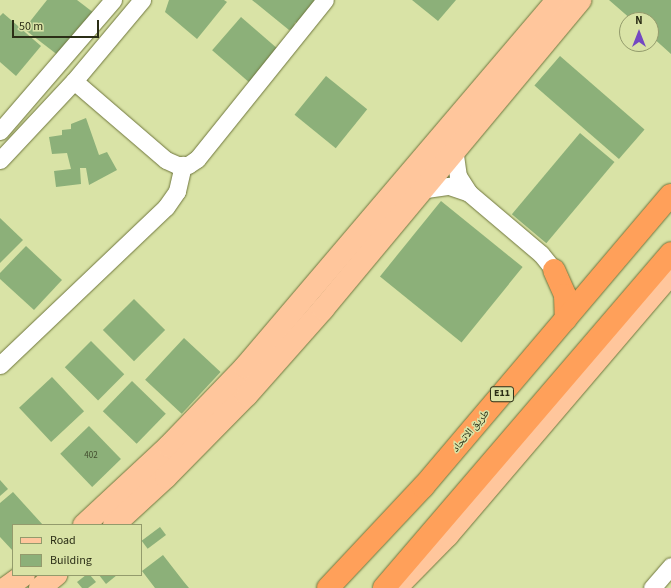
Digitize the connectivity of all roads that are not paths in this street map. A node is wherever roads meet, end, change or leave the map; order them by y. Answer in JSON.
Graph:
{"nodes":[{"id":1,"x":113,"y":0,"type":"edge"},
{"id":2,"x":142,"y":0,"type":"edge"},
{"id":3,"x":325,"y":0,"type":"edge"},
{"id":4,"x":557,"y":0,"type":"edge"},
{"id":5,"x":580,"y":0,"type":"edge"},
{"id":6,"x":74,"y":81,"type":"junction"},
{"id":7,"x":0,"y":131,"type":"edge"},
{"id":8,"x":454,"y":148,"type":"junction"},
{"id":9,"x":0,"y":160,"type":"edge"},
{"id":10,"x":183,"y":166,"type":"junction"},
{"id":11,"x":419,"y":190,"type":"junction"},
{"id":12,"x":469,"y":193,"type":"junction"},
{"id":13,"x":671,"y":195,"type":"edge"},
{"id":14,"x":671,"y":253,"type":"edge"},
{"id":15,"x":554,"y":270,"type":"joint"},
{"id":16,"x":671,"y":274,"type":"edge"},
{"id":17,"x":566,"y":319,"type":"junction"},
{"id":18,"x":0,"y":365,"type":"edge"},
{"id":19,"x":85,"y":524,"type":"edge"},
{"id":20,"x":115,"y":524,"type":"edge"},
{"id":21,"x":671,"y":566,"type":"edge"},
{"id":22,"x":23,"y":576,"type":"edge"},
{"id":23,"x":55,"y":576,"type":"edge"},
{"id":24,"x":6,"y":588,"type":"edge"},
{"id":25,"x":40,"y":588,"type":"edge"},
{"id":26,"x":328,"y":588,"type":"edge"},
{"id":27,"x":384,"y":588,"type":"edge"},
{"id":28,"x":396,"y":588,"type":"edge"},
{"id":29,"x":652,"y":588,"type":"edge"}],
"edges":[{"from":1,"to":7,"type":"street"},
{"from":2,"to":6,"type":"street"},
{"from":3,"to":10,"type":"street"},
{"from":4,"to":19,"type":"main road"},
{"from":5,"to":8,"type":"main road"},
{"from":6,"to":9,"type":"street"},
{"from":6,"to":10,"type":"street"},
{"from":8,"to":11,"type":"main road"},
{"from":8,"to":12,"type":"street"},
{"from":10,"to":18,"type":"street"},
{"from":11,"to":12,"type":"street"},
{"from":11,"to":20,"type":"main road"},
{"from":12,"to":15,"type":"street"},
{"from":13,"to":17,"type":"highway","name":"طريق الاتحاد","number":"E11"},
{"from":14,"to":27,"type":"highway"},
{"from":15,"to":17,"type":"highway"},
{"from":16,"to":28,"type":"main road"},
{"from":17,"to":26,"type":"highway","name":"طريق الاتحاد","number":"E11"},
{"from":21,"to":29,"type":"street"},
{"from":22,"to":24,"type":"main road"},
{"from":23,"to":25,"type":"main road"}]}
